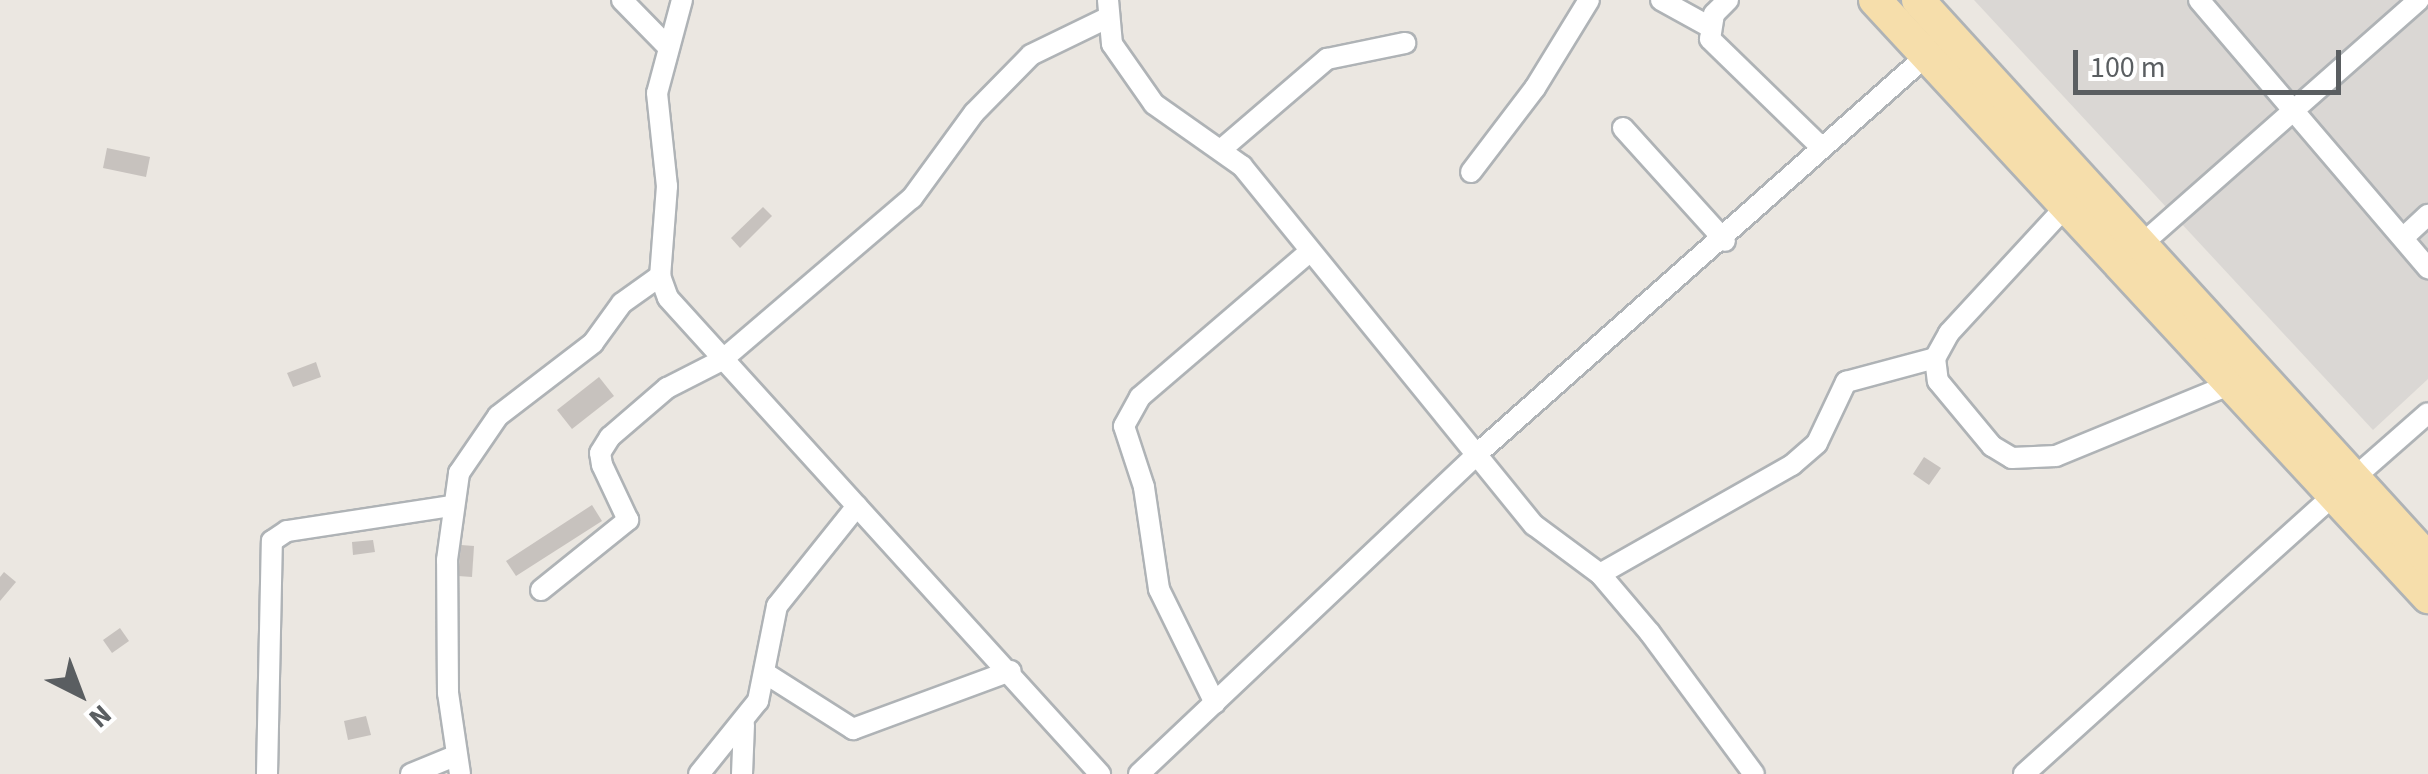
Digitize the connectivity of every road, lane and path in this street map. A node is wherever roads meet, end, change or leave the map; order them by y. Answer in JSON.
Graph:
{"nodes":[{"id":1,"x":622,"y":0,"type":"edge"},
{"id":2,"x":682,"y":0,"type":"edge"},
{"id":3,"x":1588,"y":0,"type":"edge"},
{"id":4,"x":1660,"y":0,"type":"edge"},
{"id":5,"x":1728,"y":0,"type":"edge"},
{"id":6,"x":1874,"y":0,"type":"edge"},
{"id":7,"x":1918,"y":0,"type":"edge"},
{"id":8,"x":2199,"y":0,"type":"edge"},
{"id":9,"x":2420,"y":0,"type":"edge"},
{"id":10,"x":1107,"y":10,"type":"edge"},
{"id":11,"x":1710,"y":27,"type":"junction"},
{"id":12,"x":1405,"y":43,"type":"dead end"},
{"id":13,"x":668,"y":46,"type":"junction"},
{"id":14,"x":1925,"y":56,"type":"junction"},
{"id":15,"x":2295,"y":108,"type":"junction"},
{"id":16,"x":1623,"y":128,"type":"dead end"},
{"id":17,"x":1819,"y":145,"type":"junction"},
{"id":18,"x":1223,"y":148,"type":"junction"},
{"id":19,"x":1470,"y":172,"type":"dead end"},
{"id":20,"x":2068,"y":203,"type":"junction"},
{"id":21,"x":2428,"y":215,"type":"edge"},
{"id":22,"x":2402,"y":238,"type":"junction"},
{"id":23,"x":1725,"y":241,"type":"junction"},
{"id":24,"x":1309,"y":252,"type":"junction"},
{"id":25,"x":2132,"y":252,"type":"junction"},
{"id":26,"x":2428,"y":268,"type":"edge"},
{"id":27,"x":660,"y":276,"type":"junction"},
{"id":28,"x":1935,"y":358,"type":"junction"},
{"id":29,"x":722,"y":360,"type":"junction"},
{"id":30,"x":2234,"y":383,"type":"junction"},
{"id":31,"x":2428,"y":413,"type":"edge"},
{"id":32,"x":1477,"y":454,"type":"junction"},
{"id":33,"x":2345,"y":486,"type":"junction"},
{"id":34,"x":450,"y":506,"type":"junction"},
{"id":35,"x":857,"y":506,"type":"junction"},
{"id":36,"x":2428,"y":559,"type":"edge"},
{"id":37,"x":1600,"y":574,"type":"junction"},
{"id":38,"x":541,"y":590,"type":"dead end"},
{"id":39,"x":2428,"y":597,"type":"edge"},
{"id":40,"x":1011,"y":671,"type":"junction"},
{"id":41,"x":768,"y":675,"type":"junction"},
{"id":42,"x":1216,"y":703,"type":"junction"},
{"id":43,"x":744,"y":725,"type":"junction"},
{"id":44,"x":2042,"y":758,"type":"junction"},
{"id":45,"x":458,"y":765,"type":"edge"},
{"id":46,"x":267,"y":774,"type":"edge"},
{"id":47,"x":411,"y":774,"type":"edge"},
{"id":48,"x":699,"y":774,"type":"edge"},
{"id":49,"x":742,"y":774,"type":"edge"},
{"id":50,"x":1100,"y":774,"type":"edge"},
{"id":51,"x":1140,"y":774,"type":"edge"},
{"id":52,"x":1754,"y":774,"type":"edge"},
{"id":53,"x":2024,"y":774,"type":"edge"},
{"id":54,"x":2056,"y":774,"type":"edge"}],
"edges":[{"from":1,"to":13,"type":"street"},
{"from":2,"to":13,"type":"street"},
{"from":3,"to":19,"type":"street"},
{"from":4,"to":11,"type":"street"},
{"from":5,"to":11,"type":"street"},
{"from":6,"to":14,"type":"main road"},
{"from":7,"to":25,"type":"main road"},
{"from":8,"to":15,"type":"street"},
{"from":9,"to":15,"type":"street"},
{"from":10,"to":18,"type":"street"},
{"from":10,"to":29,"type":"street"},
{"from":11,"to":17,"type":"street"},
{"from":12,"to":18,"type":"street"},
{"from":13,"to":27,"type":"street"},
{"from":14,"to":17,"type":"street"},
{"from":14,"to":20,"type":"main road"},
{"from":15,"to":22,"type":"street"},
{"from":15,"to":25,"type":"street"},
{"from":16,"to":23,"type":"street"},
{"from":17,"to":23,"type":"street"},
{"from":18,"to":24,"type":"street"},
{"from":20,"to":25,"type":"main road"},
{"from":20,"to":28,"type":"street"},
{"from":21,"to":22,"type":"street"},
{"from":22,"to":26,"type":"street"},
{"from":23,"to":32,"type":"street"},
{"from":24,"to":32,"type":"street"},
{"from":24,"to":42,"type":"street"},
{"from":25,"to":30,"type":"main road"},
{"from":25,"to":33,"type":"main road"},
{"from":27,"to":29,"type":"street"},
{"from":27,"to":34,"type":"street"},
{"from":28,"to":30,"type":"street"},
{"from":28,"to":37,"type":"street"},
{"from":29,"to":35,"type":"street"},
{"from":29,"to":38,"type":"street"},
{"from":30,"to":33,"type":"main road"},
{"from":31,"to":33,"type":"street"},
{"from":32,"to":37,"type":"street"},
{"from":32,"to":42,"type":"street"},
{"from":33,"to":36,"type":"main road"},
{"from":33,"to":39,"type":"main road"},
{"from":33,"to":44,"type":"street"},
{"from":34,"to":45,"type":"street"},
{"from":34,"to":46,"type":"street"},
{"from":35,"to":40,"type":"street"},
{"from":35,"to":41,"type":"street"},
{"from":37,"to":52,"type":"street"},
{"from":40,"to":41,"type":"street"},
{"from":40,"to":50,"type":"street"},
{"from":41,"to":43,"type":"street"},
{"from":42,"to":51,"type":"street"},
{"from":43,"to":48,"type":"street"},
{"from":43,"to":49,"type":"street"},
{"from":44,"to":53,"type":"street"},
{"from":44,"to":54,"type":"street"},
{"from":45,"to":47,"type":"street"}]}
